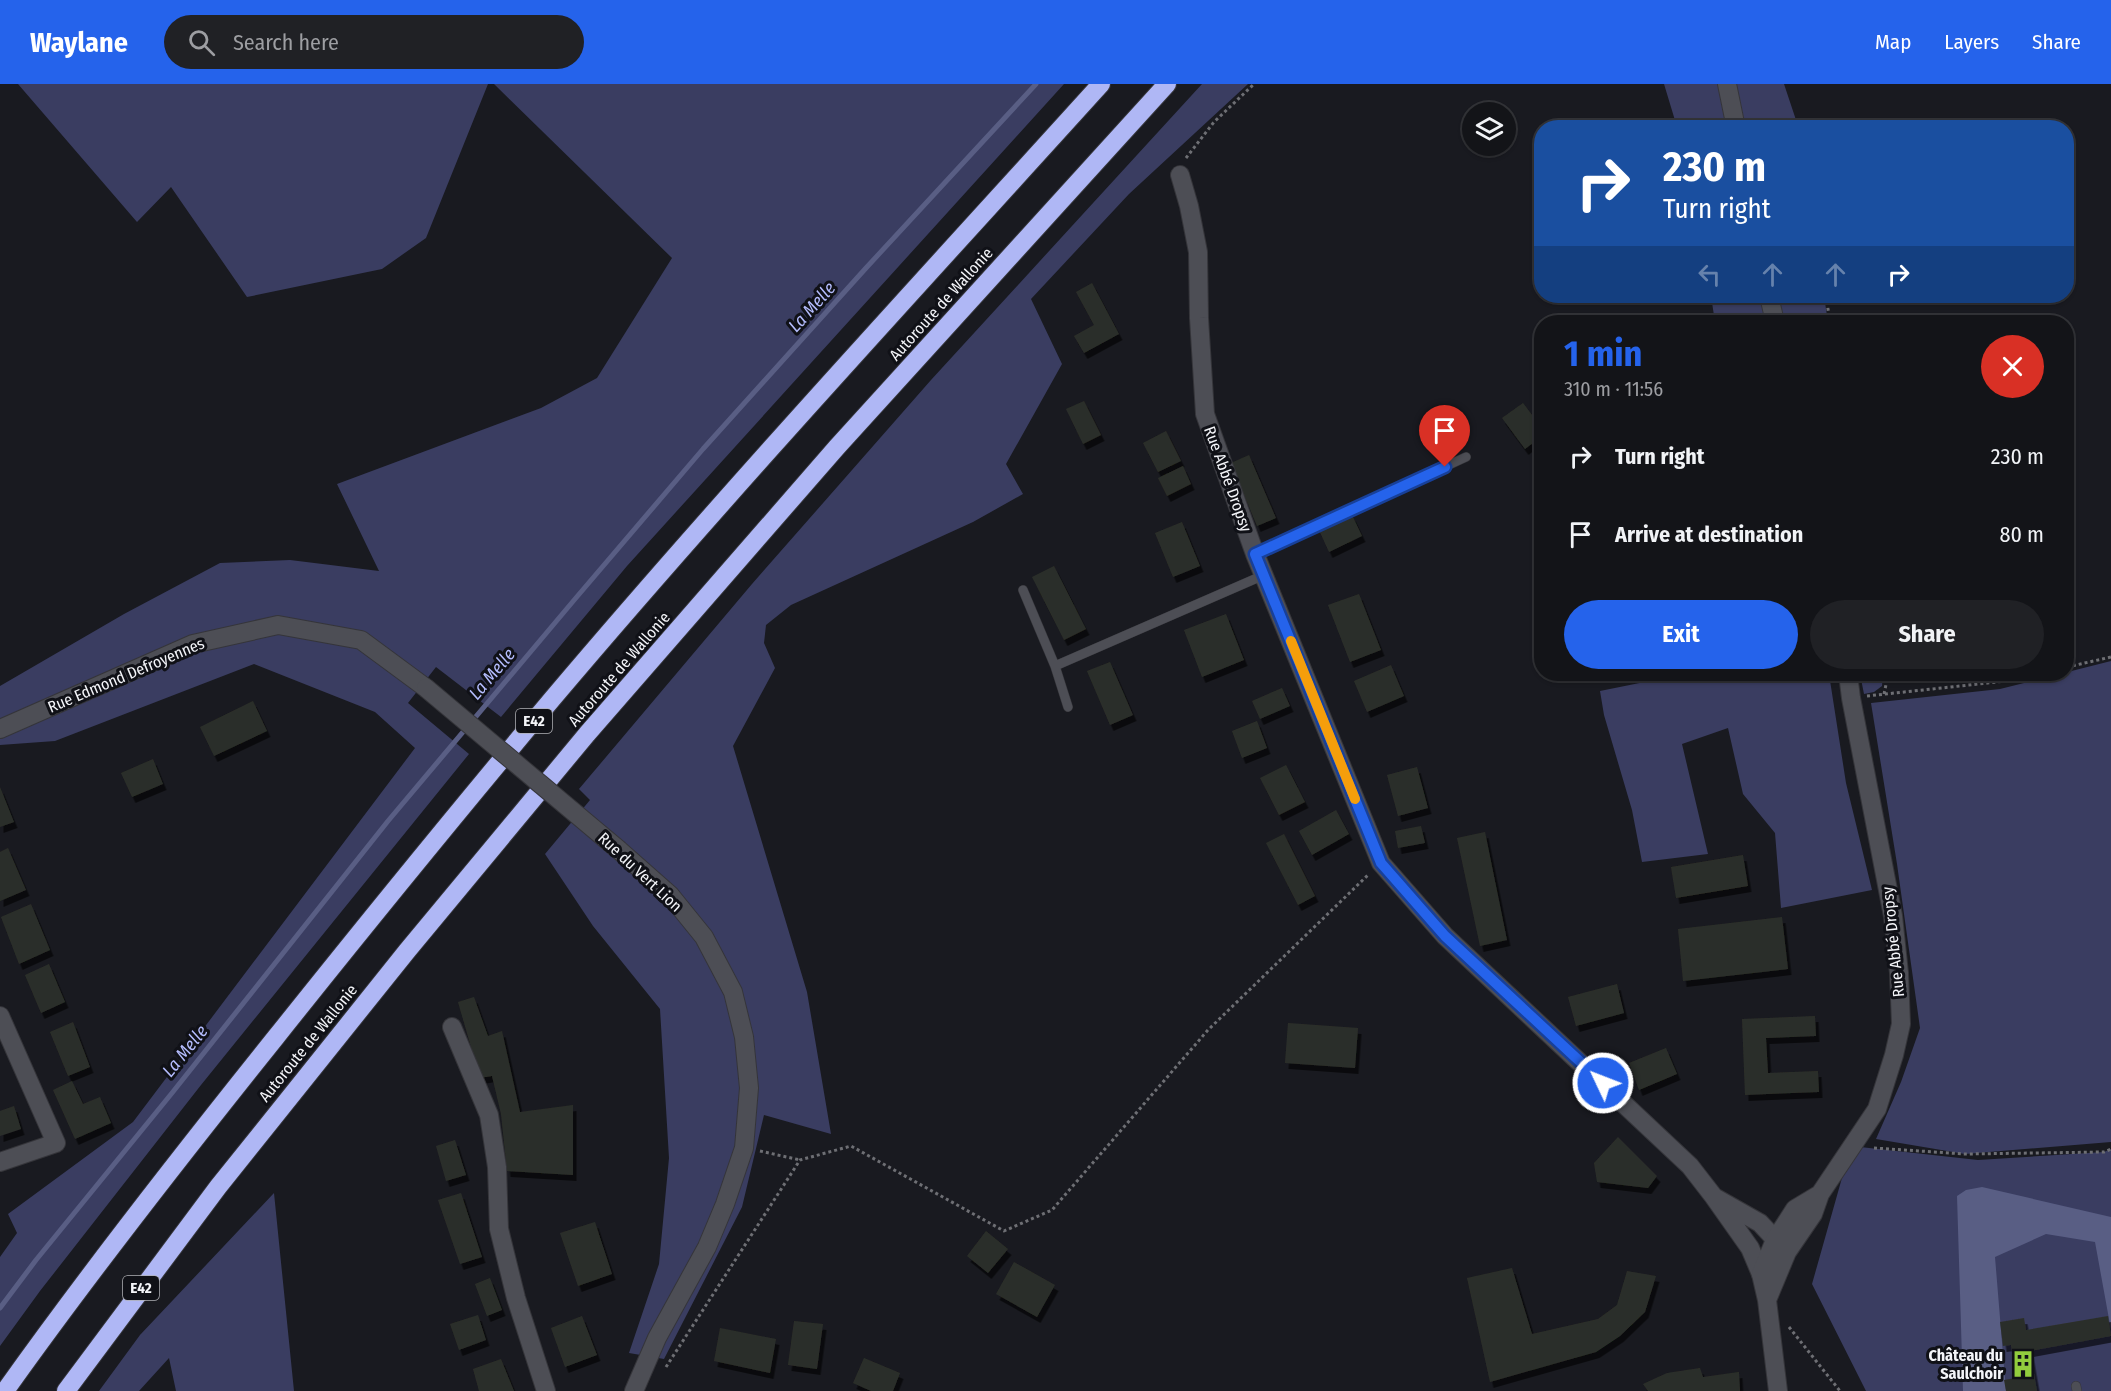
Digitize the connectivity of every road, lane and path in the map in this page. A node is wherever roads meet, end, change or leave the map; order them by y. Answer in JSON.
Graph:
{"nodes":[{"id":1,"x":1101,"y":84,"type":"edge"},
{"id":2,"x":1167,"y":84,"type":"edge"},
{"id":3,"x":1254,"y":84,"type":"edge"},
{"id":4,"x":1727,"y":84,"type":"edge"},
{"id":5,"x":1734,"y":120,"type":"edge"},
{"id":6,"x":1180,"y":176,"type":"joint"},
{"id":7,"x":1466,"y":457,"type":"dead end"},
{"id":8,"x":1255,"y":554,"type":"junction"},
{"id":9,"x":1264,"y":575,"type":"junction"},
{"id":10,"x":1023,"y":590,"type":"dead end"},
{"id":11,"x":361,"y":640,"type":"joint"},
{"id":12,"x":2111,"y":657,"type":"edge"},
{"id":13,"x":1054,"y":666,"type":"junction"},
{"id":14,"x":2074,"y":666,"type":"edge"},
{"id":15,"x":1849,"y":681,"type":"edge"},
{"id":16,"x":1887,"y":681,"type":"edge"},
{"id":17,"x":2006,"y":681,"type":"edge"},
{"id":18,"x":1884,"y":694,"type":"junction"},
{"id":19,"x":1851,"y":698,"type":"junction"},
{"id":20,"x":1068,"y":707,"type":"dead end"},
{"id":21,"x":0,"y":729,"type":"edge"},
{"id":22,"x":1381,"y":863,"type":"junction"},
{"id":23,"x":0,"y":1016,"type":"edge"},
{"id":24,"x":452,"y":1027,"type":"dead end"},
{"id":25,"x":1851,"y":1146,"type":"junction"},
{"id":26,"x":744,"y":1148,"type":"junction"},
{"id":27,"x":2111,"y":1149,"type":"edge"},
{"id":28,"x":800,"y":1160,"type":"junction"},
{"id":29,"x":0,"y":1162,"type":"edge"},
{"id":30,"x":1714,"y":1197,"type":"junction"},
{"id":31,"x":1781,"y":1246,"type":"junction"},
{"id":32,"x":1761,"y":1274,"type":"junction"},
{"id":33,"x":1767,"y":1300,"type":"junction"},
{"id":34,"x":1789,"y":1327,"type":"dead end"},
{"id":35,"x":663,"y":1372,"type":"dead end"},
{"id":36,"x":5,"y":1391,"type":"edge"},
{"id":37,"x":66,"y":1391,"type":"edge"},
{"id":38,"x":546,"y":1391,"type":"edge"},
{"id":39,"x":634,"y":1391,"type":"edge"},
{"id":40,"x":1778,"y":1391,"type":"edge"},
{"id":41,"x":1840,"y":1391,"type":"edge"}],
"edges":[{"from":1,"to":36,"type":"highway","name":"Autoroute de Wallonie","number":"E42"},
{"from":2,"to":37,"type":"highway","name":"Autoroute de Wallonie","number":"E42"},
{"from":3,"to":6,"type":"path"},
{"from":4,"to":5,"type":"street"},
{"from":6,"to":8,"type":"street","name":"Rue Abbé Dropsy"},
{"from":7,"to":8,"type":"lane"},
{"from":8,"to":9,"type":"street","name":"Rue Abbé Dropsy"},
{"from":9,"to":13,"type":"lane"},
{"from":9,"to":22,"type":"street","name":"Rue Abbé Dropsy"},
{"from":10,"to":13,"type":"lane"},
{"from":11,"to":21,"type":"street","name":"Rue Edmond Defroyennes"},
{"from":11,"to":26,"type":"street","name":"Rue du Vert Lion","bridge":true},
{"from":12,"to":14,"type":"path"},
{"from":13,"to":20,"type":"lane"},
{"from":15,"to":19,"type":"street","name":"Rue Abbé Dropsy"},
{"from":16,"to":18,"type":"path"},
{"from":17,"to":18,"type":"path"},
{"from":18,"to":19,"type":"path"},
{"from":19,"to":25,"type":"street","name":"Rue Abbé Dropsy"},
{"from":22,"to":28,"type":"path"},
{"from":22,"to":30,"type":"street","name":"Rue Abbé Dropsy"},
{"from":23,"to":29,"type":"street"},
{"from":24,"to":38,"type":"street"},
{"from":25,"to":27,"type":"path"},
{"from":25,"to":31,"type":"street","name":"Rue Abbé Dropsy"},
{"from":26,"to":28,"type":"path"},
{"from":26,"to":39,"type":"street","name":"Rue du Vert Lion"},
{"from":28,"to":35,"type":"path"},
{"from":30,"to":31,"type":"street","name":"Rue Abbé Dropsy"},
{"from":30,"to":32,"type":"street","name":"Rue Abbé Dropsy"},
{"from":31,"to":32,"type":"street","name":"Rue Abbé Dropsy"},
{"from":31,"to":33,"type":"street","name":"Rue Abbé Dropsy"},
{"from":32,"to":33,"type":"street","name":"Rue Abbé Dropsy"},
{"from":33,"to":40,"type":"street","name":"Rue Abbé Dropsy"},
{"from":34,"to":41,"type":"path"}]}
